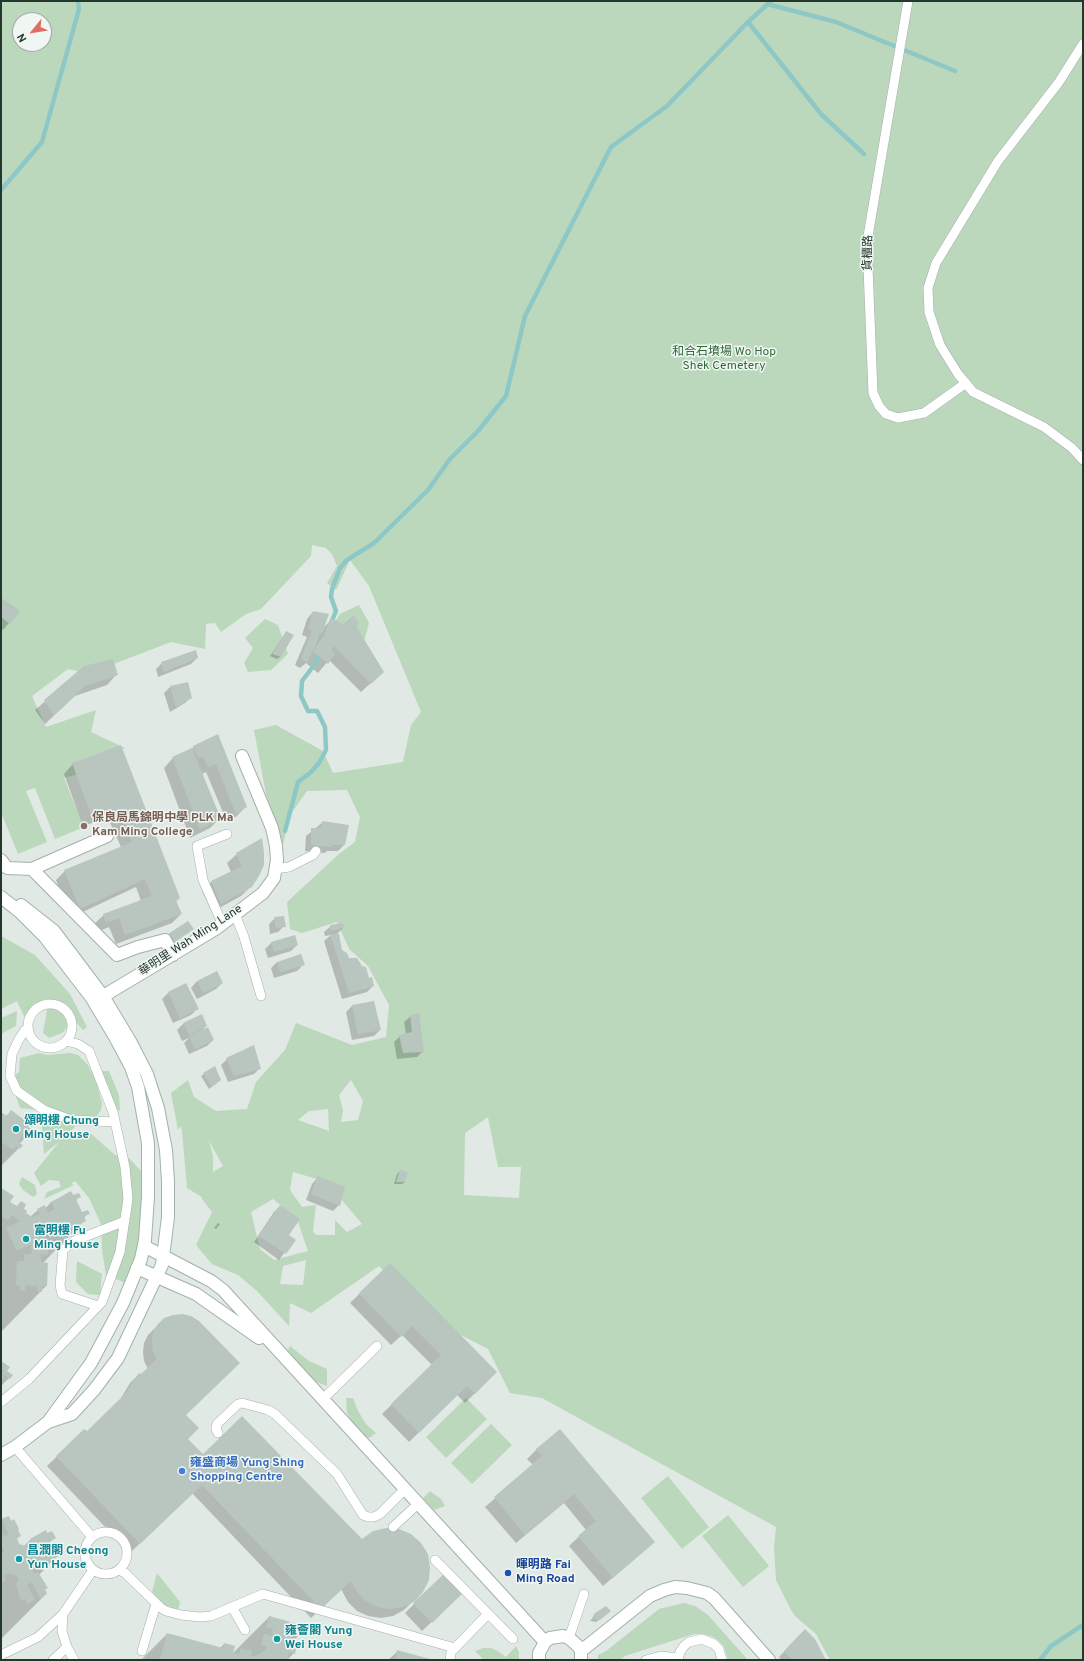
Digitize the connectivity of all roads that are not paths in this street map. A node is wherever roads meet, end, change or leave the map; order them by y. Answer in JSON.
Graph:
{"nodes":[{"id":1,"x":908,"y":1,"type":"edge"},
{"id":2,"x":1083,"y":44,"type":"edge"},
{"id":3,"x":966,"y":383,"type":"junction"},
{"id":4,"x":1083,"y":460,"type":"edge"},
{"id":5,"x":242,"y":756,"type":"dead end"},
{"id":6,"x":227,"y":834,"type":"dead end"},
{"id":7,"x":107,"y":836,"type":"dead end"},
{"id":8,"x":316,"y":851,"type":"dead end"},
{"id":9,"x":1,"y":860,"type":"edge"},
{"id":10,"x":32,"y":869,"type":"junction"},
{"id":11,"x":275,"y":869,"type":"junction"},
{"id":12,"x":1,"y":892,"type":"edge"},
{"id":13,"x":1,"y":897,"type":"edge"},
{"id":14,"x":235,"y":914,"type":"junction"},
{"id":15,"x":222,"y":923,"type":"junction"},
{"id":16,"x":173,"y":955,"type":"junction"},
{"id":17,"x":261,"y":996,"type":"dead end"},
{"id":18,"x":99,"y":999,"type":"junction"},
{"id":19,"x":28,"y":1029,"type":"junction"},
{"id":20,"x":66,"y":1041,"type":"junction"},
{"id":21,"x":115,"y":1122,"type":"junction"},
{"id":22,"x":125,"y":1221,"type":"junction"},
{"id":23,"x":144,"y":1246,"type":"junction"},
{"id":24,"x":164,"y":1256,"type":"junction"},
{"id":25,"x":138,"y":1268,"type":"junction"},
{"id":26,"x":158,"y":1276,"type":"junction"},
{"id":27,"x":98,"y":1306,"type":"junction"},
{"id":28,"x":377,"y":1346,"type":"dead end"},
{"id":29,"x":281,"y":1354,"type":"junction"},
{"id":30,"x":322,"y":1400,"type":"junction"},
{"id":31,"x":1,"y":1402,"type":"edge"},
{"id":32,"x":48,"y":1422,"type":"junction"},
{"id":33,"x":218,"y":1434,"type":"dead end"},
{"id":34,"x":15,"y":1447,"type":"junction"},
{"id":35,"x":1,"y":1455,"type":"edge"},
{"id":36,"x":405,"y":1489,"type":"junction"},
{"id":37,"x":419,"y":1503,"type":"junction"},
{"id":38,"x":393,"y":1527,"type":"dead end"},
{"id":39,"x":92,"y":1537,"type":"junction"},
{"id":40,"x":435,"y":1560,"type":"dead end"},
{"id":41,"x":93,"y":1570,"type":"junction"},
{"id":42,"x":120,"y":1570,"type":"junction"},
{"id":43,"x":584,"y":1594,"type":"dead end"},
{"id":44,"x":156,"y":1604,"type":"junction"},
{"id":45,"x":232,"y":1607,"type":"junction"},
{"id":46,"x":62,"y":1614,"type":"junction"},
{"id":47,"x":488,"y":1614,"type":"junction"},
{"id":48,"x":245,"y":1630,"type":"dead end"},
{"id":49,"x":569,"y":1638,"type":"junction"},
{"id":50,"x":513,"y":1639,"type":"dead end"},
{"id":51,"x":545,"y":1642,"type":"junction"},
{"id":52,"x":67,"y":1647,"type":"junction"},
{"id":53,"x":455,"y":1648,"type":"junction"},
{"id":54,"x":142,"y":1652,"type":"dead end"},
{"id":55,"x":1,"y":1655,"type":"edge"},
{"id":56,"x":581,"y":1655,"type":"edge"},
{"id":57,"x":678,"y":1659,"type":"edge"},
{"id":58,"x":53,"y":1660,"type":"edge"},
{"id":59,"x":74,"y":1660,"type":"edge"},
{"id":60,"x":450,"y":1660,"type":"edge"},
{"id":61,"x":539,"y":1660,"type":"edge"},
{"id":62,"x":646,"y":1660,"type":"edge"},
{"id":63,"x":722,"y":1660,"type":"edge"},
{"id":64,"x":769,"y":1660,"type":"edge"}],
"edges":[{"from":1,"to":3,"type":"lane","name":"貨櫃路"},
{"from":2,"to":3,"type":"lane"},
{"from":3,"to":4,"type":"lane"},
{"from":5,"to":11,"type":"street","name":"華明里 Wah Ming Lane"},
{"from":6,"to":15,"type":"lane"},
{"from":7,"to":10,"type":"street"},
{"from":8,"to":11,"type":"lane"},
{"from":9,"to":10,"type":"street"},
{"from":10,"to":16,"type":"street"},
{"from":11,"to":14,"type":"street","name":"華明里 Wah Ming Lane"},
{"from":12,"to":18,"type":"street"},
{"from":13,"to":18,"type":"street"},
{"from":14,"to":15,"type":"street","name":"華明里 Wah Ming Lane"},
{"from":14,"to":17,"type":"lane"},
{"from":15,"to":16,"type":"street","name":"華明里 Wah Ming Lane"},
{"from":16,"to":18,"type":"street","name":"華明里 Wah Ming Lane"},
{"from":18,"to":23,"type":"street"},
{"from":18,"to":24,"type":"street"},
{"from":19,"to":20,"type":"lane"},
{"from":19,"to":20,"type":"lane"},
{"from":19,"to":21,"type":"lane"},
{"from":20,"to":21,"type":"lane"},
{"from":21,"to":22,"type":"lane"},
{"from":22,"to":27,"type":"lane"},
{"from":22,"to":27,"type":"lane"},
{"from":23,"to":24,"type":"street"},
{"from":23,"to":25,"type":"street"},
{"from":24,"to":26,"type":"street"},
{"from":24,"to":29,"type":"street"},
{"from":25,"to":26,"type":"street"},
{"from":25,"to":32,"type":"street"},
{"from":26,"to":29,"type":"street"},
{"from":26,"to":32,"type":"street"},
{"from":27,"to":31,"type":"lane"},
{"from":28,"to":30,"type":"lane"},
{"from":29,"to":30,"type":"street"},
{"from":30,"to":36,"type":"street"},
{"from":32,"to":34,"type":"street"},
{"from":33,"to":36,"type":"lane"},
{"from":34,"to":35,"type":"street"},
{"from":34,"to":39,"type":"lane"},
{"from":36,"to":37,"type":"street"},
{"from":37,"to":38,"type":"lane"},
{"from":37,"to":51,"type":"street"},
{"from":39,"to":41,"type":"lane"},
{"from":39,"to":42,"type":"lane"},
{"from":40,"to":47,"type":"lane"},
{"from":41,"to":42,"type":"lane"},
{"from":41,"to":46,"type":"lane"},
{"from":42,"to":44,"type":"lane"},
{"from":43,"to":49,"type":"lane"},
{"from":44,"to":45,"type":"lane"},
{"from":44,"to":54,"type":"lane"},
{"from":45,"to":48,"type":"lane"},
{"from":45,"to":53,"type":"lane"},
{"from":46,"to":52,"type":"lane"},
{"from":46,"to":55,"type":"lane"},
{"from":47,"to":50,"type":"lane"},
{"from":47,"to":53,"type":"lane"},
{"from":49,"to":51,"type":"street"},
{"from":49,"to":56,"type":"street"},
{"from":51,"to":61,"type":"street"},
{"from":52,"to":58,"type":"lane"},
{"from":52,"to":59,"type":"lane"},
{"from":53,"to":60,"type":"lane"},
{"from":56,"to":64,"type":"street"},
{"from":57,"to":62,"type":"lane"},
{"from":57,"to":63,"type":"lane"}]}
